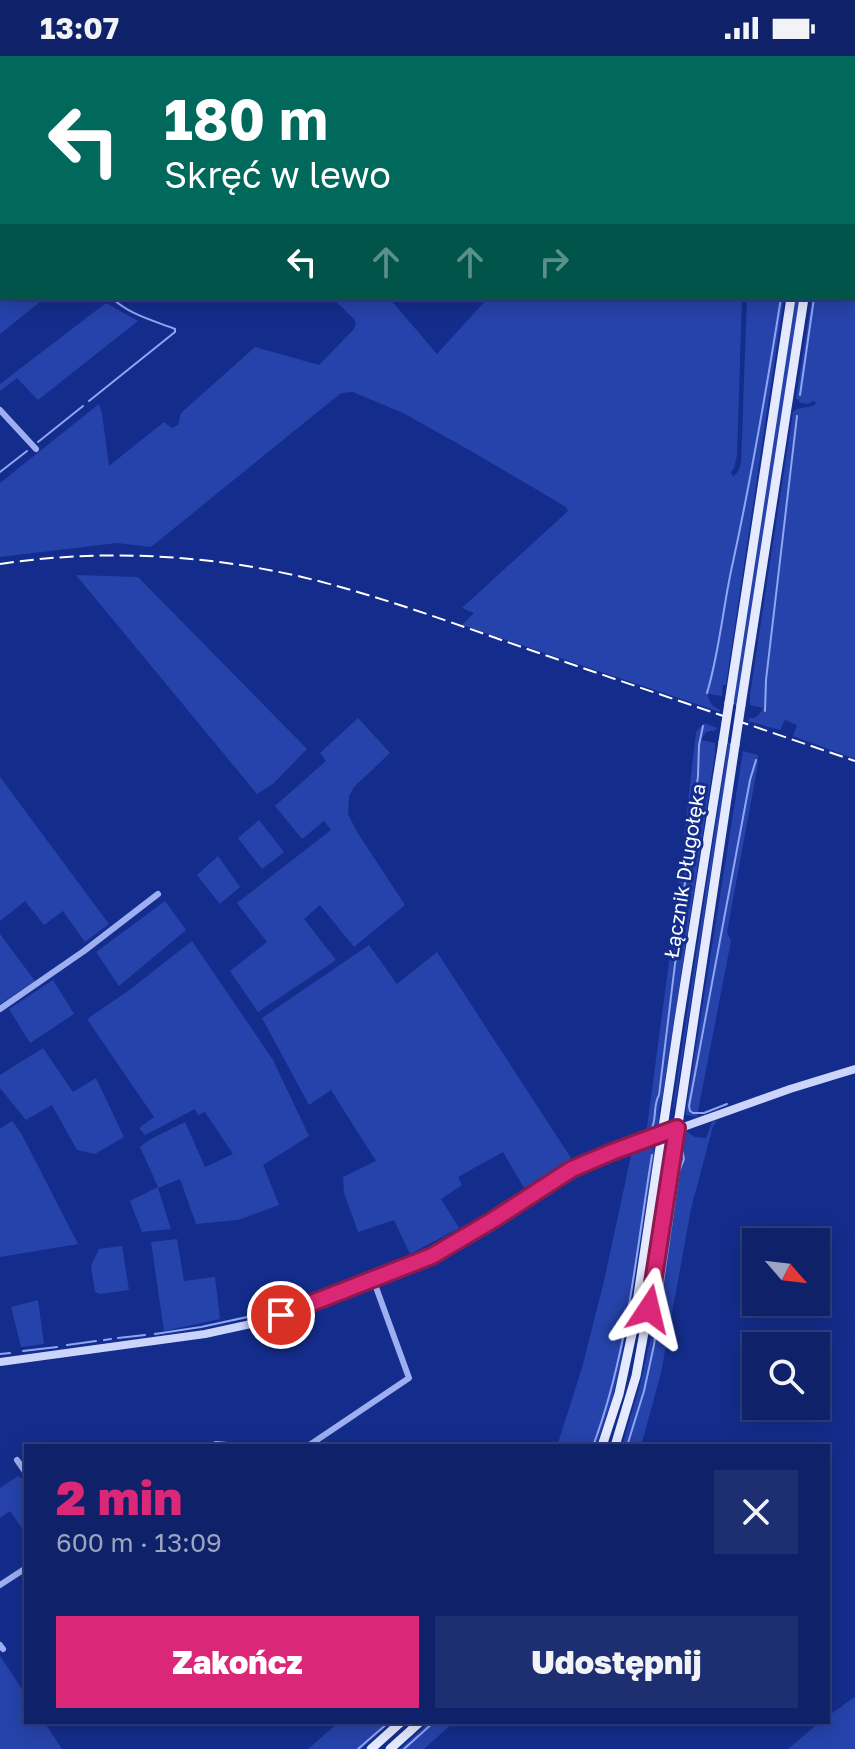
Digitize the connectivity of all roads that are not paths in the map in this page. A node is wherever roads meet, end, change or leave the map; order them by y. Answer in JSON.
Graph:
{"nodes":[{"id":1,"x":791,"y":300,"type":"edge"},
{"id":2,"x":804,"y":300,"type":"edge"},
{"id":3,"x":0,"y":410,"type":"edge"},
{"id":4,"x":36,"y":449,"type":"dead end"},
{"id":5,"x":158,"y":894,"type":"dead end"},
{"id":6,"x":0,"y":1009,"type":"edge"},
{"id":7,"x":855,"y":1069,"type":"edge"},
{"id":8,"x":677,"y":1128,"type":"junction"},
{"id":9,"x":663,"y":1134,"type":"junction"},
{"id":10,"x":373,"y":1279,"type":"junction"},
{"id":11,"x":0,"y":1362,"type":"edge"},
{"id":12,"x":311,"y":1444,"type":"edge"},
{"id":13,"x":603,"y":1444,"type":"edge"},
{"id":14,"x":616,"y":1444,"type":"edge"},
{"id":15,"x":17,"y":1460,"type":"dead end"},
{"id":16,"x":24,"y":1470,"type":"edge"},
{"id":17,"x":24,"y":1569,"type":"edge"},
{"id":18,"x":0,"y":1585,"type":"edge"},
{"id":19,"x":399,"y":1724,"type":"edge"},
{"id":20,"x":418,"y":1724,"type":"edge"},
{"id":21,"x":371,"y":1749,"type":"edge"},
{"id":22,"x":390,"y":1749,"type":"edge"}],
"edges":[{"from":1,"to":9,"type":"main road","name":"Łącznik Długołęka","bridge":true},
{"from":2,"to":8,"type":"main road","name":"Łącznik Długołęka","bridge":true},
{"from":3,"to":4,"type":"street"},
{"from":5,"to":6,"type":"street"},
{"from":7,"to":8,"type":"street"},
{"from":8,"to":9,"type":"street"},
{"from":8,"to":14,"type":"main road","name":"Łącznik Długołęka"},
{"from":9,"to":10,"type":"street"},
{"from":9,"to":13,"type":"main road","name":"Łącznik Długołęka"},
{"from":10,"to":11,"type":"street"},
{"from":10,"to":12,"type":"street"},
{"from":15,"to":16,"type":"street"},
{"from":17,"to":18,"type":"street"},
{"from":19,"to":21,"type":"main road"},
{"from":20,"to":22,"type":"main road"}]}
